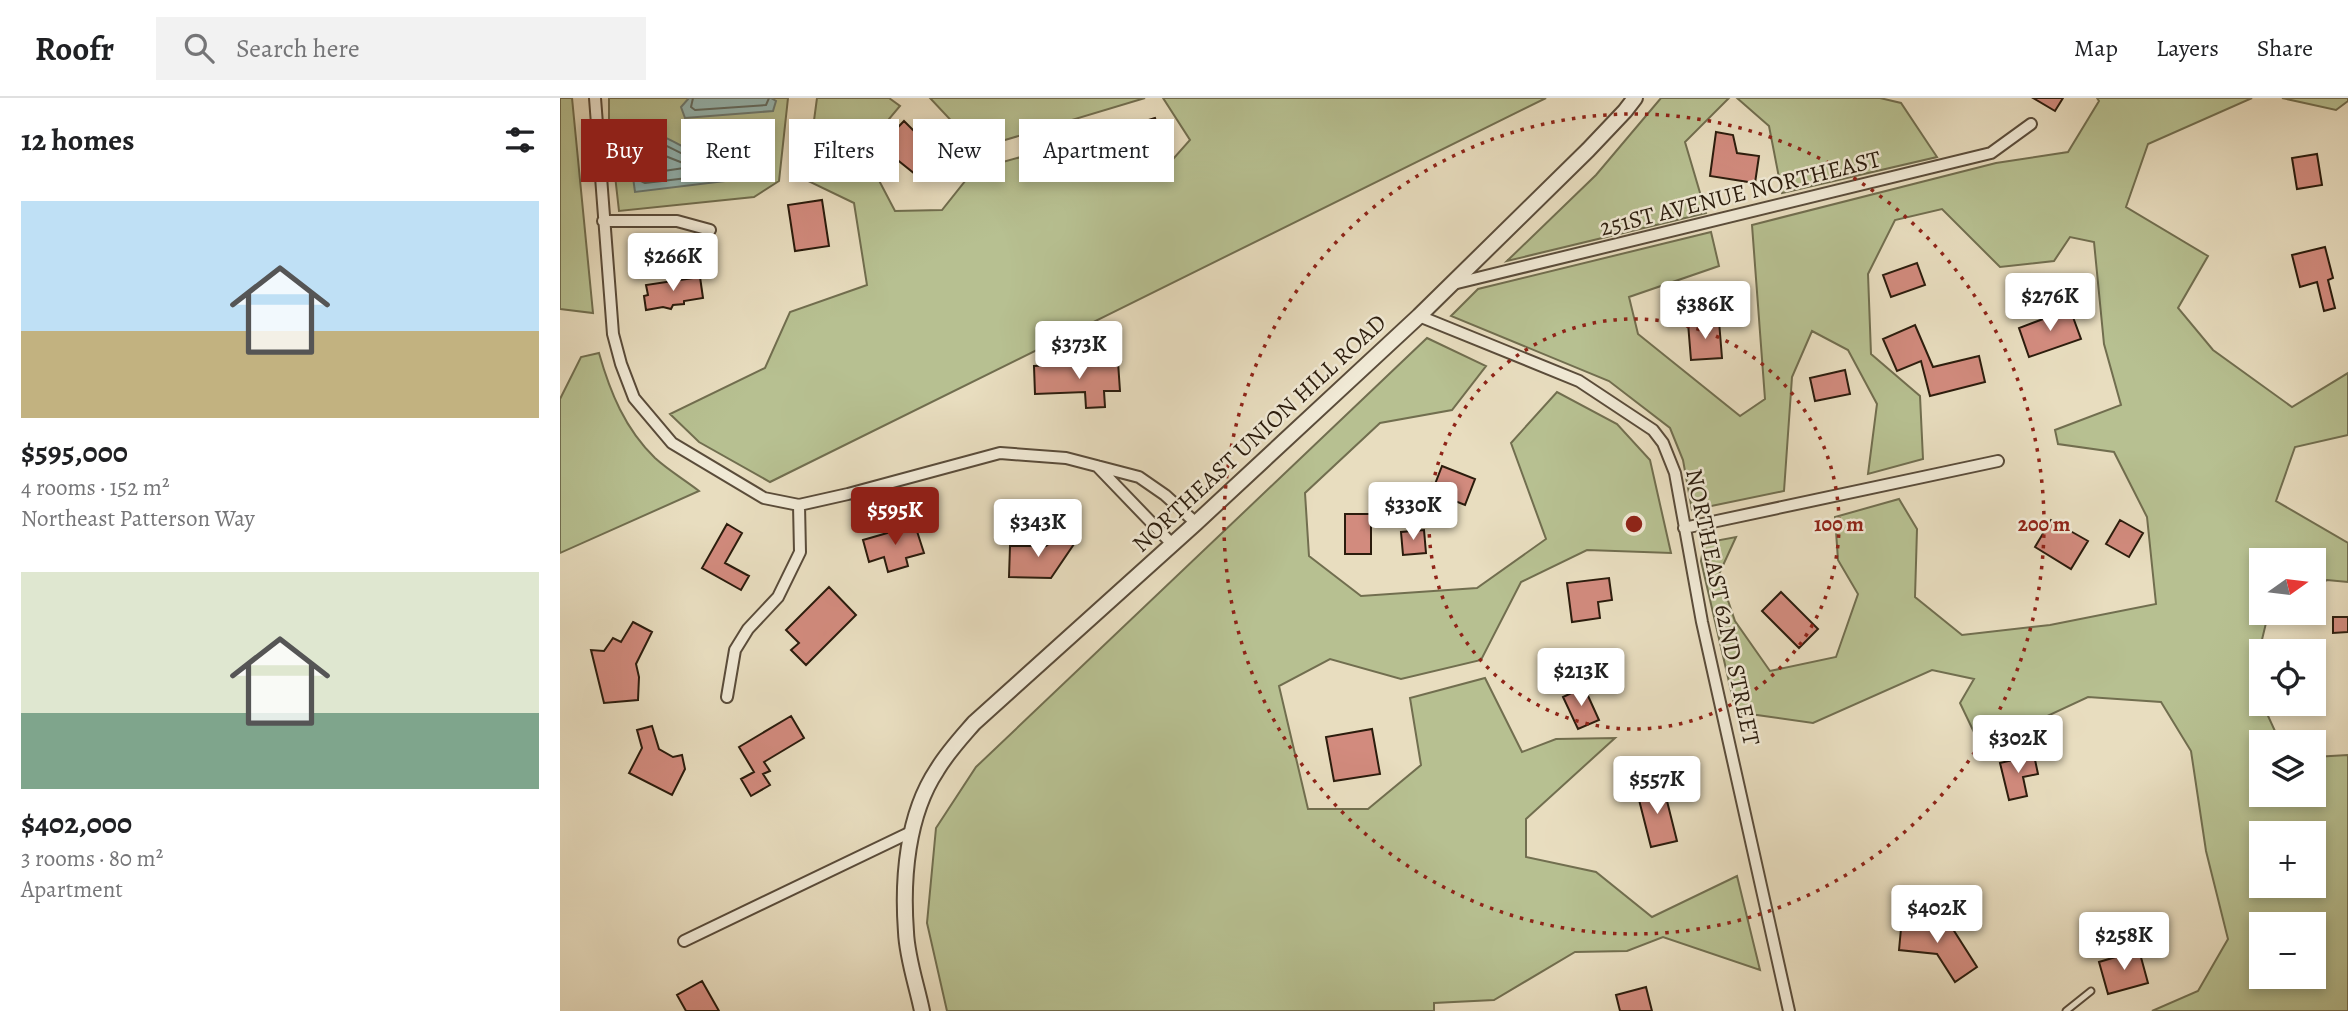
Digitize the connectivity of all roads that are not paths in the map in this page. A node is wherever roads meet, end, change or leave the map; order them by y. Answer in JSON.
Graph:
{"nodes":[{"id":1,"x":595,"y":98,"type":"edge"},
{"id":2,"x":1635,"y":98,"type":"edge"},
{"id":3,"x":2031,"y":124,"type":"dead end"},
{"id":4,"x":604,"y":221,"type":"junction"},
{"id":5,"x":710,"y":230,"type":"dead end"},
{"id":6,"x":1450,"y":285,"type":"junction"},
{"id":7,"x":1419,"y":316,"type":"junction"},
{"id":8,"x":1998,"y":461,"type":"dead end"},
{"id":9,"x":1097,"y":466,"type":"junction"},
{"id":10,"x":799,"y":505,"type":"junction"},
{"id":11,"x":1196,"y":523,"type":"junction"},
{"id":12,"x":1684,"y":528,"type":"junction"},
{"id":13,"x":1172,"y":544,"type":"junction"},
{"id":14,"x":727,"y":697,"type":"dead end"},
{"id":15,"x":913,"y":831,"type":"junction"},
{"id":16,"x":684,"y":941,"type":"dead end"},
{"id":17,"x":2091,"y":991,"type":"dead end"},
{"id":18,"x":922,"y":1011,"type":"edge"},
{"id":19,"x":1789,"y":1011,"type":"edge"},
{"id":20,"x":2066,"y":1011,"type":"edge"}],
"edges":[{"from":1,"to":4,"type":"street"},
{"from":2,"to":6,"type":"street","name":"NORTHEAST UNION HILL ROAD"},
{"from":3,"to":6,"type":"street","name":"251ST AVENUE NORTHEAST"},
{"from":4,"to":5,"type":"street"},
{"from":4,"to":10,"type":"street"},
{"from":6,"to":7,"type":"street","name":"NORTHEAST UNION HILL ROAD"},
{"from":7,"to":11,"type":"street","name":"NORTHEAST UNION HILL ROAD"},
{"from":7,"to":12,"type":"street","name":"NORTHEAST 62ND STREET"},
{"from":8,"to":12,"type":"street"},
{"from":9,"to":10,"type":"street"},
{"from":9,"to":11,"type":"street"},
{"from":9,"to":13,"type":"street"},
{"from":10,"to":14,"type":"street"},
{"from":11,"to":13,"type":"street","name":"NORTHEAST UNION HILL ROAD"},
{"from":12,"to":19,"type":"street","name":"NORTHEAST 62ND STREET"},
{"from":13,"to":15,"type":"street","name":"NORTHEAST UNION HILL ROAD"},
{"from":15,"to":16,"type":"street"},
{"from":15,"to":18,"type":"street","name":"NORTHEAST UNION HILL ROAD"},
{"from":17,"to":20,"type":"lane"}]}
